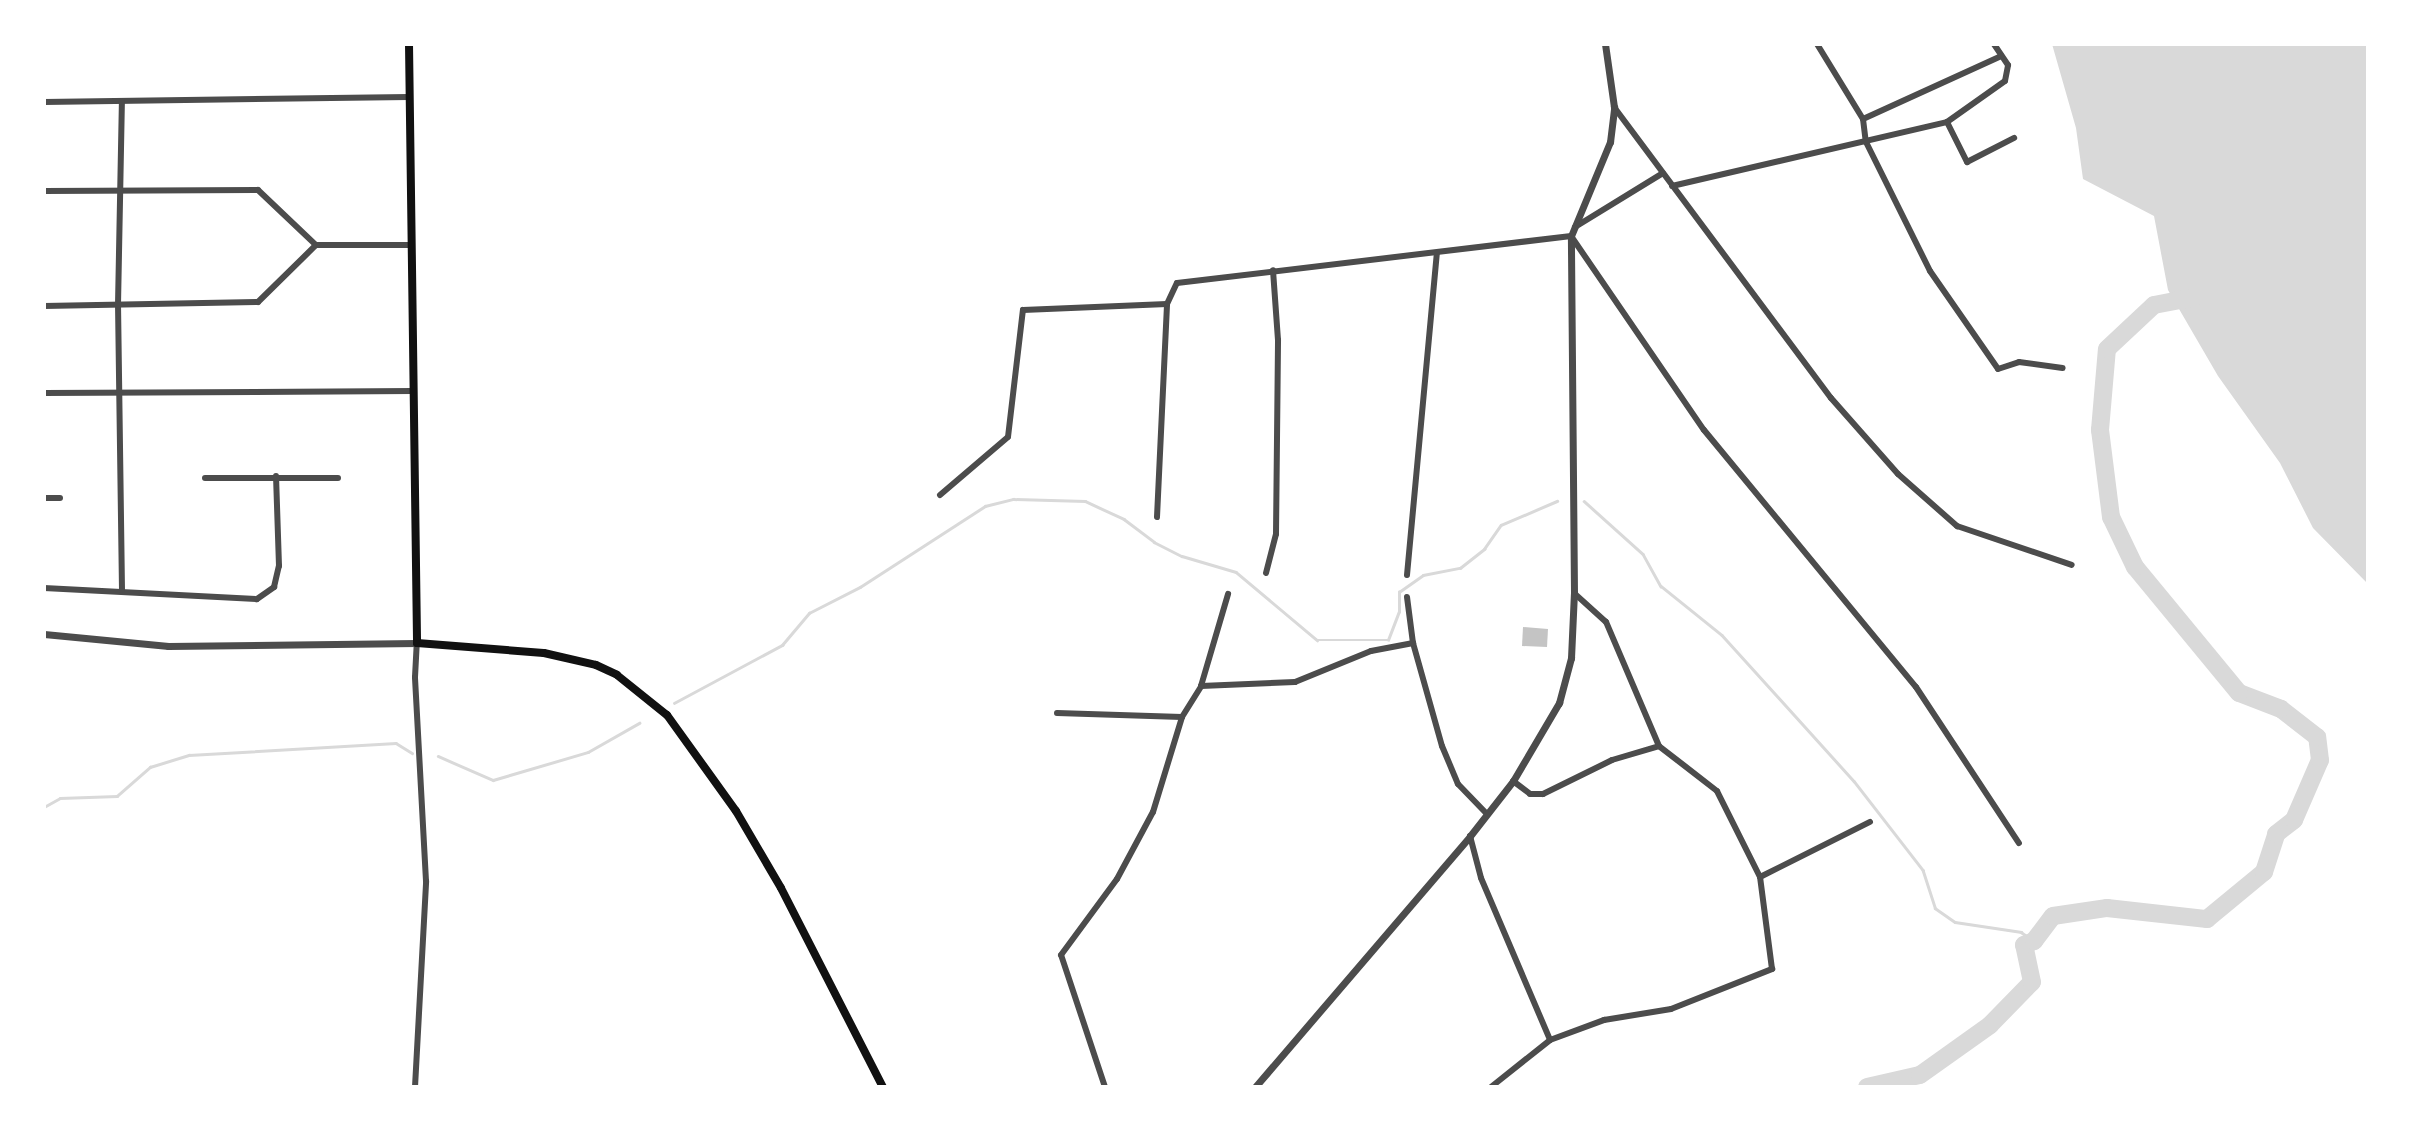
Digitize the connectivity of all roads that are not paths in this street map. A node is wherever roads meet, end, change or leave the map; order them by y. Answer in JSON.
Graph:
{"nodes":[{"id":1,"x":409,"y":44,"type":"edge"},
{"id":2,"x":1605,"y":44,"type":"edge"},
{"id":3,"x":1817,"y":44,"type":"edge"},
{"id":4,"x":1994,"y":44,"type":"edge"},
{"id":5,"x":2001,"y":56,"type":"junction"},
{"id":6,"x":409,"y":97,"type":"junction"},
{"id":7,"x":122,"y":101,"type":"junction"},
{"id":8,"x":44,"y":102,"type":"edge"},
{"id":9,"x":1614,"y":107,"type":"junction"},
{"id":10,"x":1863,"y":119,"type":"junction"},
{"id":11,"x":1947,"y":122,"type":"junction"},
{"id":12,"x":2014,"y":138,"type":"dead end"},
{"id":13,"x":1866,"y":142,"type":"junction"},
{"id":14,"x":1663,"y":173,"type":"junction"},
{"id":15,"x":1672,"y":186,"type":"junction"},
{"id":16,"x":44,"y":191,"type":"edge"},
{"id":17,"x":120,"y":191,"type":"junction"},
{"id":18,"x":1575,"y":227,"type":"junction"},
{"id":19,"x":1571,"y":236,"type":"junction"},
{"id":20,"x":316,"y":245,"type":"junction"},
{"id":21,"x":409,"y":245,"type":"junction"},
{"id":22,"x":1437,"y":253,"type":"junction"},
{"id":23,"x":1273,"y":270,"type":"junction"},
{"id":24,"x":1167,"y":304,"type":"junction"},
{"id":25,"x":118,"y":305,"type":"junction"},
{"id":26,"x":44,"y":306,"type":"edge"},
{"id":27,"x":2063,"y":368,"type":"dead end"},
{"id":28,"x":413,"y":391,"type":"junction"},
{"id":29,"x":44,"y":393,"type":"edge"},
{"id":30,"x":120,"y":393,"type":"junction"},
{"id":31,"x":276,"y":476,"type":"junction"},
{"id":32,"x":205,"y":478,"type":"dead end"},
{"id":33,"x":338,"y":478,"type":"dead end"},
{"id":34,"x":940,"y":495,"type":"dead end"},
{"id":35,"x":44,"y":498,"type":"edge"},
{"id":36,"x":60,"y":498,"type":"dead end"},
{"id":37,"x":1157,"y":517,"type":"dead end"},
{"id":38,"x":2072,"y":565,"type":"dead end"},
{"id":39,"x":1266,"y":573,"type":"dead end"},
{"id":40,"x":1407,"y":575,"type":"dead end"},
{"id":41,"x":44,"y":588,"type":"edge"},
{"id":42,"x":121,"y":590,"type":"junction"},
{"id":43,"x":1574,"y":593,"type":"junction"},
{"id":44,"x":1228,"y":594,"type":"dead end"},
{"id":45,"x":1407,"y":597,"type":"dead end"},
{"id":46,"x":44,"y":634,"type":"edge"},
{"id":47,"x":417,"y":643,"type":"junction"},
{"id":48,"x":1413,"y":643,"type":"junction"},
{"id":49,"x":1201,"y":686,"type":"junction"},
{"id":50,"x":1057,"y":713,"type":"dead end"},
{"id":51,"x":1182,"y":717,"type":"junction"},
{"id":52,"x":1659,"y":746,"type":"junction"},
{"id":53,"x":1513,"y":781,"type":"junction"},
{"id":54,"x":1487,"y":814,"type":"junction"},
{"id":55,"x":1870,"y":822,"type":"dead end"},
{"id":56,"x":1471,"y":836,"type":"junction"},
{"id":57,"x":2019,"y":843,"type":"dead end"},
{"id":58,"x":1760,"y":877,"type":"junction"},
{"id":59,"x":1550,"y":1040,"type":"junction"},
{"id":60,"x":415,"y":1087,"type":"edge"},
{"id":61,"x":883,"y":1087,"type":"edge"},
{"id":62,"x":1105,"y":1087,"type":"edge"},
{"id":63,"x":1255,"y":1087,"type":"edge"},
{"id":64,"x":1491,"y":1087,"type":"edge"}],
"edges":[{"from":1,"to":6,"type":"main road"},
{"from":2,"to":9,"type":"street"},
{"from":3,"to":10,"type":"street"},
{"from":4,"to":5,"type":"street"},
{"from":5,"to":10,"type":"street"},
{"from":5,"to":11,"type":"street"},
{"from":6,"to":7,"type":"street"},
{"from":6,"to":21,"type":"main road"},
{"from":7,"to":8,"type":"street"},
{"from":7,"to":17,"type":"street"},
{"from":9,"to":14,"type":"street"},
{"from":9,"to":18,"type":"street"},
{"from":10,"to":13,"type":"street"},
{"from":11,"to":12,"type":"street"},
{"from":11,"to":13,"type":"street"},
{"from":13,"to":15,"type":"street"},
{"from":13,"to":27,"type":"street"},
{"from":14,"to":15,"type":"street"},
{"from":14,"to":18,"type":"street"},
{"from":15,"to":38,"type":"street"},
{"from":16,"to":17,"type":"street"},
{"from":17,"to":20,"type":"street"},
{"from":17,"to":25,"type":"street"},
{"from":18,"to":19,"type":"street"},
{"from":19,"to":22,"type":"street"},
{"from":19,"to":43,"type":"street"},
{"from":19,"to":57,"type":"street"},
{"from":20,"to":21,"type":"street"},
{"from":20,"to":25,"type":"street"},
{"from":21,"to":28,"type":"main road"},
{"from":22,"to":23,"type":"street"},
{"from":22,"to":40,"type":"street"},
{"from":23,"to":24,"type":"street"},
{"from":23,"to":39,"type":"street"},
{"from":24,"to":34,"type":"street"},
{"from":24,"to":37,"type":"street"},
{"from":25,"to":26,"type":"street"},
{"from":25,"to":30,"type":"street"},
{"from":28,"to":30,"type":"street"},
{"from":28,"to":47,"type":"main road"},
{"from":29,"to":30,"type":"street"},
{"from":30,"to":42,"type":"street"},
{"from":31,"to":32,"type":"street"},
{"from":31,"to":33,"type":"street"},
{"from":31,"to":42,"type":"street"},
{"from":35,"to":36,"type":"street"},
{"from":41,"to":42,"type":"street"},
{"from":43,"to":52,"type":"street"},
{"from":43,"to":53,"type":"street"},
{"from":44,"to":49,"type":"street"},
{"from":45,"to":48,"type":"street"},
{"from":46,"to":47,"type":"street"},
{"from":47,"to":60,"type":"street"},
{"from":47,"to":61,"type":"main road"},
{"from":48,"to":49,"type":"street"},
{"from":48,"to":54,"type":"street"},
{"from":49,"to":51,"type":"street"},
{"from":50,"to":51,"type":"street"},
{"from":51,"to":62,"type":"street"},
{"from":52,"to":53,"type":"street"},
{"from":52,"to":58,"type":"street"},
{"from":53,"to":54,"type":"street"},
{"from":54,"to":56,"type":"street"},
{"from":55,"to":58,"type":"street"},
{"from":56,"to":59,"type":"street"},
{"from":56,"to":63,"type":"street"},
{"from":58,"to":59,"type":"street"},
{"from":59,"to":64,"type":"street"}]}
